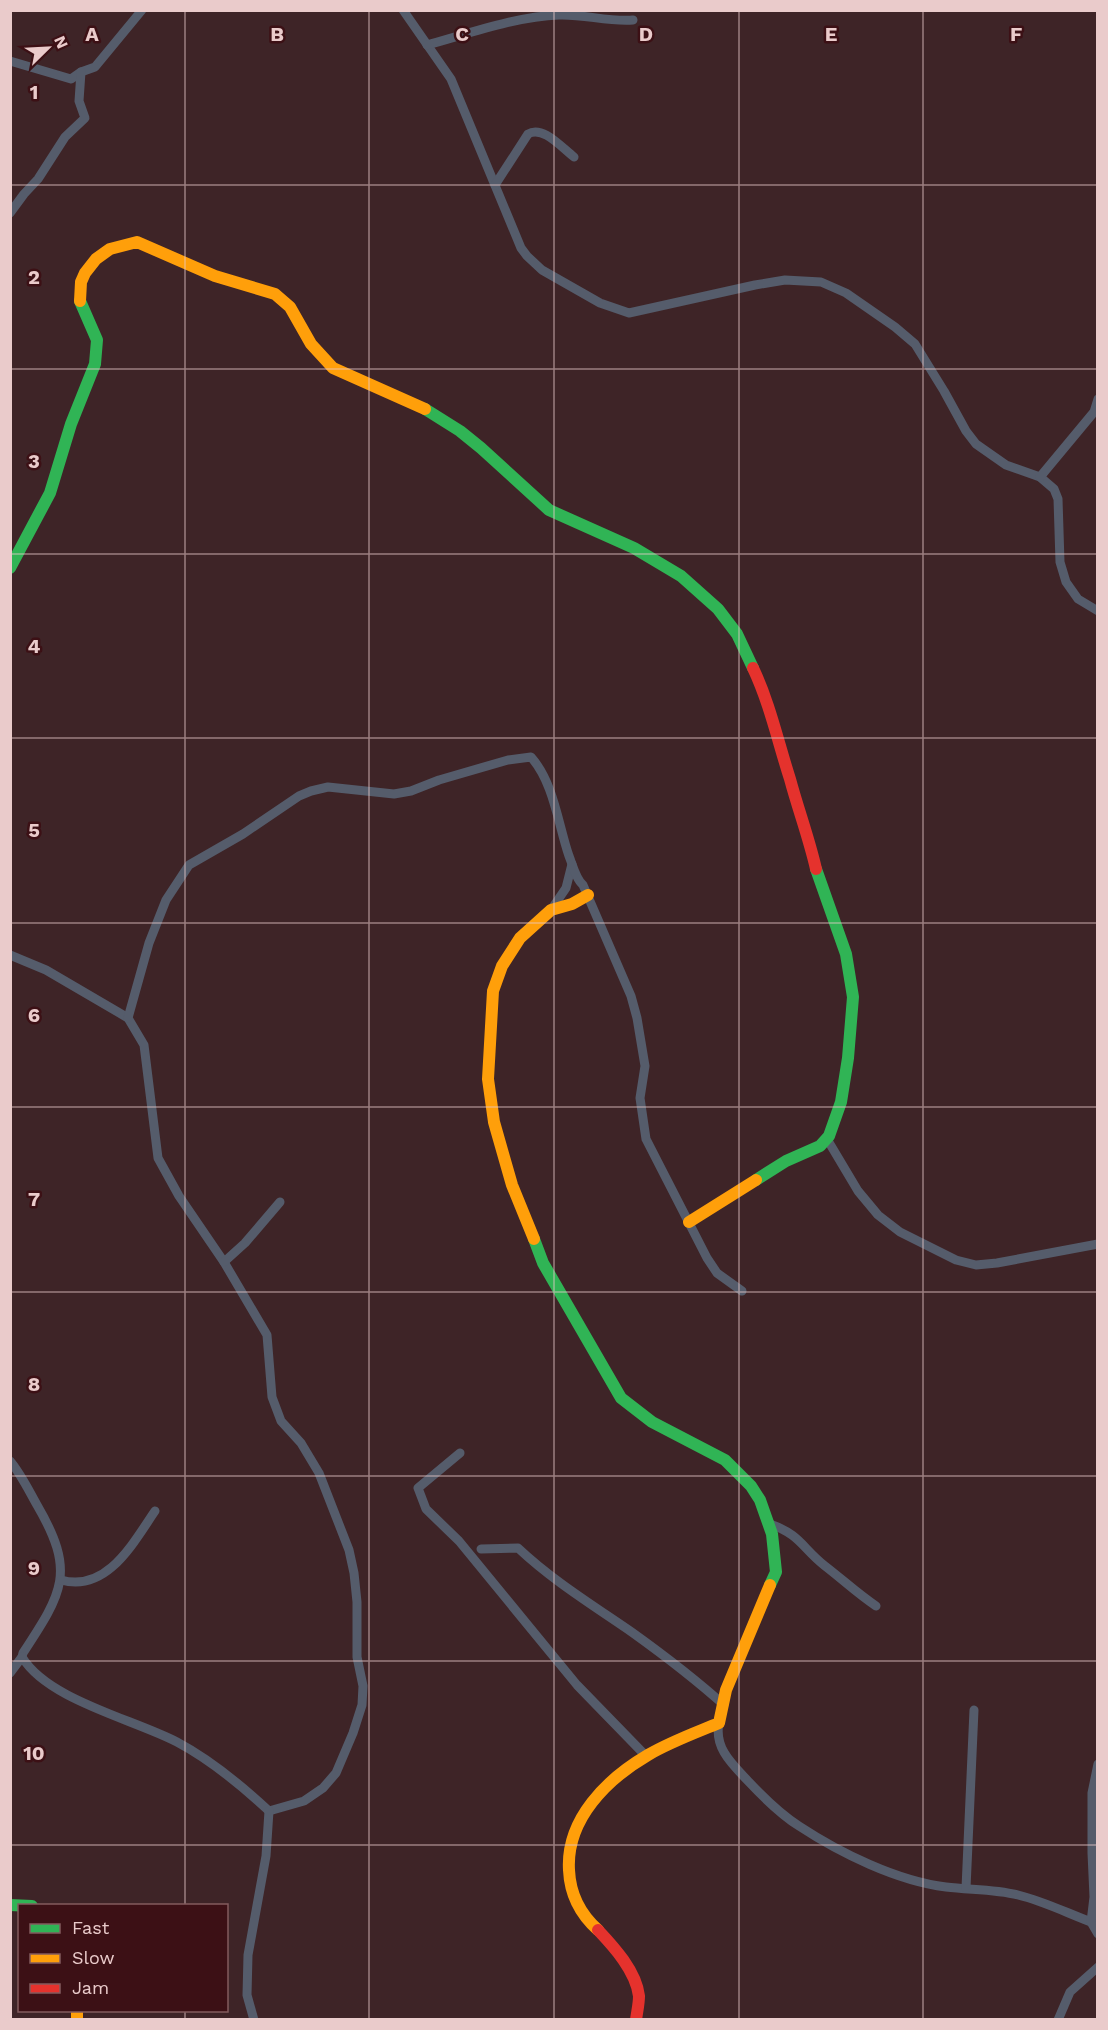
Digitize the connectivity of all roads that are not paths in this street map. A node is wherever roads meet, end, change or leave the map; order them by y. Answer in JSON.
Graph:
{"nodes":[{"id":1,"x":142,"y":10,"type":"edge"},
{"id":2,"x":403,"y":10,"type":"edge"},
{"id":3,"x":633,"y":20,"type":"dead end"},
{"id":4,"x":427,"y":45,"type":"junction"},
{"id":5,"x":10,"y":61,"type":"edge"},
{"id":6,"x":81,"y":72,"type":"junction"},
{"id":7,"x":574,"y":157,"type":"dead end"},
{"id":8,"x":495,"y":185,"type":"junction"},
{"id":9,"x":10,"y":213,"type":"edge"},
{"id":10,"x":1098,"y":399,"type":"edge"},
{"id":11,"x":1040,"y":477,"type":"junction"},
{"id":12,"x":10,"y":568,"type":"edge"},
{"id":13,"x":1098,"y":611,"type":"edge"},
{"id":14,"x":572,"y":864,"type":"junction"},
{"id":15,"x":565,"y":889,"type":"junction"},
{"id":16,"x":586,"y":890,"type":"junction"},
{"id":17,"x":551,"y":910,"type":"junction"},
{"id":18,"x":10,"y":956,"type":"edge"},
{"id":19,"x":129,"y":1018,"type":"junction"},
{"id":20,"x":827,"y":1139,"type":"junction"},
{"id":21,"x":280,"y":1202,"type":"dead end"},
{"id":22,"x":688,"y":1222,"type":"junction"},
{"id":23,"x":1098,"y":1244,"type":"edge"},
{"id":24,"x":224,"y":1262,"type":"junction"},
{"id":25,"x":742,"y":1291,"type":"dead end"},
{"id":26,"x":460,"y":1453,"type":"dead end"},
{"id":27,"x":10,"y":1461,"type":"edge"},
{"id":28,"x":155,"y":1510,"type":"dead end"},
{"id":29,"x":770,"y":1524,"type":"junction"},
{"id":30,"x":481,"y":1549,"type":"dead end"},
{"id":31,"x":61,"y":1580,"type":"junction"},
{"id":32,"x":876,"y":1606,"type":"dead end"},
{"id":33,"x":22,"y":1658,"type":"junction"},
{"id":34,"x":10,"y":1673,"type":"edge"},
{"id":35,"x":724,"y":1705,"type":"junction"},
{"id":36,"x":974,"y":1710,"type":"dead end"},
{"id":37,"x":719,"y":1723,"type":"junction"},
{"id":38,"x":646,"y":1755,"type":"junction"},
{"id":39,"x":1098,"y":1764,"type":"edge"},
{"id":40,"x":269,"y":1811,"type":"junction"},
{"id":41,"x":966,"y":1888,"type":"junction"},
{"id":42,"x":1094,"y":1922,"type":"edge"},
{"id":43,"x":1098,"y":1934,"type":"edge"},
{"id":44,"x":1098,"y":1967,"type":"edge"},
{"id":45,"x":254,"y":2019,"type":"edge"},
{"id":46,"x":636,"y":2019,"type":"edge"},
{"id":47,"x":1058,"y":2019,"type":"edge"}],
"edges":[{"from":1,"to":6,"type":"street"},
{"from":2,"to":4,"type":"street"},
{"from":3,"to":4,"type":"street"},
{"from":4,"to":8,"type":"street"},
{"from":5,"to":6,"type":"street"},
{"from":6,"to":9,"type":"street"},
{"from":7,"to":8,"type":"street"},
{"from":8,"to":11,"type":"street"},
{"from":10,"to":11,"type":"street"},
{"from":11,"to":13,"type":"street"},
{"from":12,"to":20,"type":"street"},
{"from":14,"to":15,"type":"street"},
{"from":14,"to":16,"type":"street"},
{"from":14,"to":19,"type":"street"},
{"from":15,"to":16,"type":"street"},
{"from":15,"to":17,"type":"street"},
{"from":16,"to":17,"type":"street"},
{"from":16,"to":22,"type":"street"},
{"from":17,"to":29,"type":"street"},
{"from":18,"to":19,"type":"street"},
{"from":19,"to":24,"type":"street"},
{"from":20,"to":22,"type":"street"},
{"from":20,"to":23,"type":"street"},
{"from":21,"to":24,"type":"street"},
{"from":22,"to":25,"type":"street"},
{"from":24,"to":40,"type":"street"},
{"from":26,"to":38,"type":"street"},
{"from":27,"to":31,"type":"street"},
{"from":28,"to":31,"type":"street"},
{"from":29,"to":32,"type":"street"},
{"from":29,"to":35,"type":"street"},
{"from":30,"to":35,"type":"street"},
{"from":31,"to":33,"type":"street"},
{"from":33,"to":34,"type":"street"},
{"from":33,"to":40,"type":"street"},
{"from":35,"to":37,"type":"street"},
{"from":36,"to":41,"type":"street"},
{"from":37,"to":38,"type":"street"},
{"from":37,"to":41,"type":"street"},
{"from":38,"to":46,"type":"street"},
{"from":39,"to":42,"type":"street"},
{"from":40,"to":45,"type":"street"},
{"from":41,"to":42,"type":"street"},
{"from":42,"to":43,"type":"street"},
{"from":44,"to":47,"type":"street"}]}
